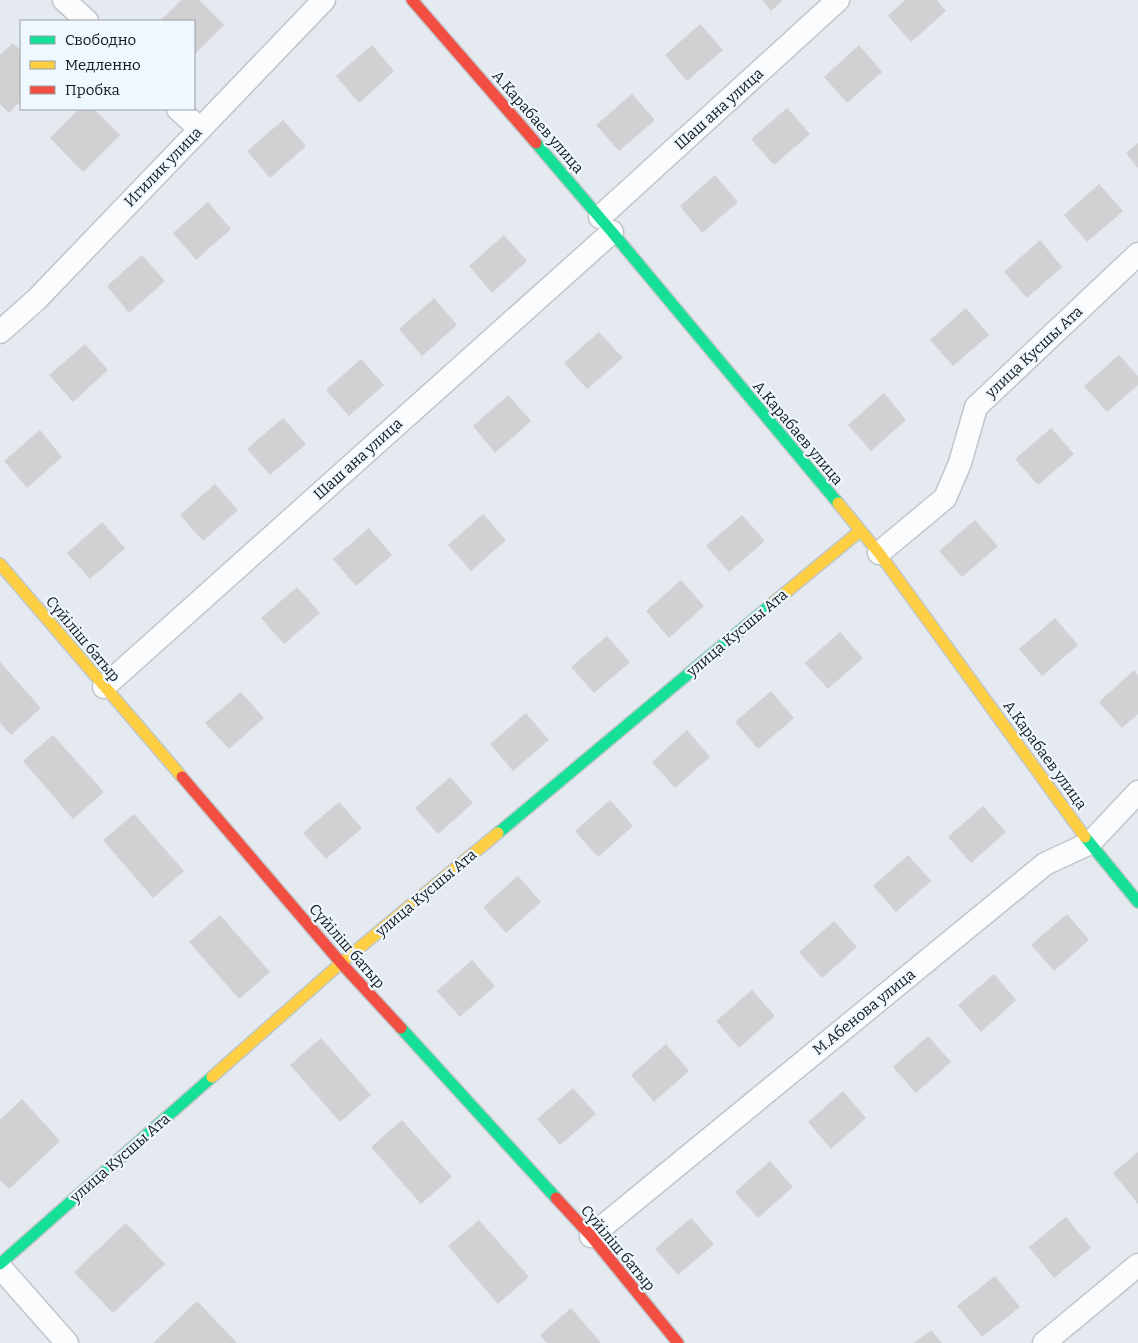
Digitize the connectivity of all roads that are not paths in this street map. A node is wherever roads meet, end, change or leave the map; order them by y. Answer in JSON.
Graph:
{"nodes":[{"id":1,"x":64,"y":0,"type":"edge"},
{"id":2,"x":324,"y":0,"type":"edge"},
{"id":3,"x":412,"y":0,"type":"edge"},
{"id":4,"x":838,"y":0,"type":"edge"},
{"id":5,"x":86,"y":20,"type":"edge"},
{"id":6,"x":179,"y":110,"type":"edge"},
{"id":7,"x":200,"y":129,"type":"junction"},
{"id":8,"x":606,"y":224,"type":"junction"},
{"id":9,"x":1138,"y":254,"type":"edge"},
{"id":10,"x":0,"y":332,"type":"edge"},
{"id":11,"x":860,"y":531,"type":"junction"},
{"id":12,"x":879,"y":553,"type":"junction"},
{"id":13,"x":0,"y":564,"type":"edge"},
{"id":14,"x":104,"y":687,"type":"junction"},
{"id":15,"x":1138,"y":792,"type":"edge"},
{"id":16,"x":1090,"y":843,"type":"junction"},
{"id":17,"x":1138,"y":902,"type":"edge"},
{"id":18,"x":341,"y":963,"type":"junction"},
{"id":19,"x":591,"y":1236,"type":"junction"},
{"id":20,"x":0,"y":1265,"type":"edge"},
{"id":21,"x":1138,"y":1265,"type":"edge"},
{"id":22,"x":67,"y":1343,"type":"edge"},
{"id":23,"x":678,"y":1343,"type":"edge"},
{"id":24,"x":1044,"y":1343,"type":"edge"}],
"edges":[{"from":1,"to":5,"type":"street"},
{"from":2,"to":7,"type":"street","name":"Игилик улица"},
{"from":3,"to":8,"type":"street","name":"А.Карабаев улица"},
{"from":4,"to":8,"type":"street","name":"Шаш ана улица"},
{"from":6,"to":7,"type":"street"},
{"from":7,"to":10,"type":"street","name":"Игилик улица"},
{"from":8,"to":11,"type":"street","name":"А.Карабаев улица"},
{"from":8,"to":14,"type":"street","name":"Шаш ана улица"},
{"from":9,"to":12,"type":"street","name":"улица Кусшы Ата"},
{"from":11,"to":12,"type":"street","name":"А.Карабаев улица"},
{"from":11,"to":18,"type":"street","name":"улица Кусшы Ата"},
{"from":12,"to":16,"type":"street","name":"А.Карабаев улица"},
{"from":13,"to":14,"type":"street","name":"Сүйіліш батыр"},
{"from":14,"to":18,"type":"street","name":"Сүйіліш батыр"},
{"from":15,"to":16,"type":"street","name":"М.Абенова улица"},
{"from":16,"to":17,"type":"street","name":"А.Карабаев улица"},
{"from":16,"to":19,"type":"street","name":"М.Абенова улица"},
{"from":18,"to":19,"type":"street","name":"Сүйіліш батыр"},
{"from":18,"to":20,"type":"street","name":"улица Кусшы Ата"},
{"from":19,"to":23,"type":"street","name":"Сүйіліш батыр"},
{"from":20,"to":22,"type":"street"},
{"from":21,"to":24,"type":"street"}]}
